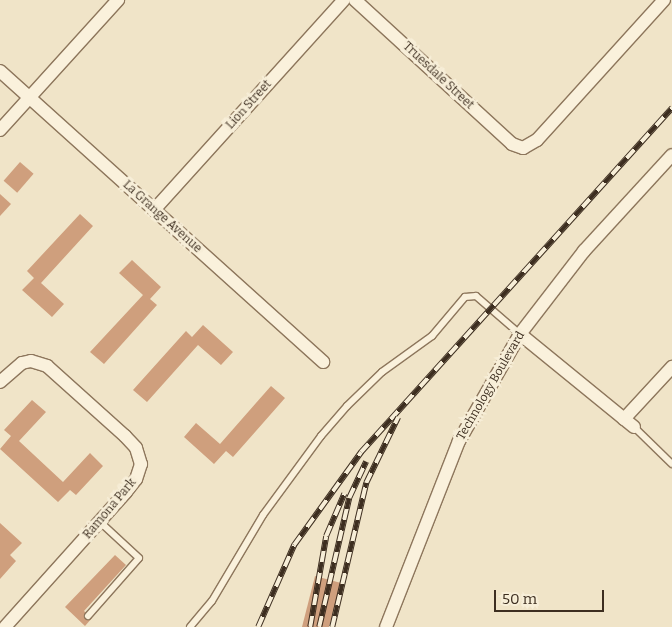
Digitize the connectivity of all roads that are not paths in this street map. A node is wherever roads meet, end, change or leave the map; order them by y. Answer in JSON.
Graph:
{"nodes":[{"id":1,"x":118,"y":0,"type":"edge"},
{"id":2,"x":344,"y":0,"type":"edge"},
{"id":3,"x":355,"y":0,"type":"edge"},
{"id":4,"x":664,"y":0,"type":"edge"},
{"id":5,"x":0,"y":71,"type":"edge"},
{"id":6,"x":29,"y":98,"type":"junction"},
{"id":7,"x":0,"y":130,"type":"edge"},
{"id":8,"x":672,"y":155,"type":"edge"},
{"id":9,"x":154,"y":210,"type":"junction"},
{"id":10,"x":520,"y":334,"type":"junction"},
{"id":11,"x":323,"y":362,"type":"dead end"},
{"id":12,"x":672,"y":367,"type":"edge"},
{"id":13,"x":0,"y":382,"type":"edge"},
{"id":14,"x":629,"y":423,"type":"junction"},
{"id":15,"x":672,"y":464,"type":"edge"},
{"id":16,"x":100,"y":522,"type":"junction"},
{"id":17,"x":88,"y":616,"type":"dead end"},
{"id":18,"x":5,"y":627,"type":"edge"},
{"id":19,"x":190,"y":627,"type":"edge"},
{"id":20,"x":386,"y":627,"type":"edge"}],
"edges":[{"from":1,"to":6,"type":"street"},
{"from":2,"to":9,"type":"street","name":"Lion Street"},
{"from":3,"to":4,"type":"street","name":"Truesdale Street"},
{"from":5,"to":6,"type":"street","name":"La Grange Avenue"},
{"from":6,"to":7,"type":"street"},
{"from":6,"to":9,"type":"street","name":"La Grange Avenue"},
{"from":8,"to":10,"type":"street","name":"Technology Boulevard"},
{"from":9,"to":11,"type":"street","name":"La Grange Avenue"},
{"from":10,"to":14,"type":"street"},
{"from":10,"to":19,"type":"lane"},
{"from":10,"to":20,"type":"street","name":"Technology Boulevard"},
{"from":12,"to":14,"type":"street"},
{"from":13,"to":16,"type":"street","name":"Ramona Park"},
{"from":14,"to":15,"type":"lane"},
{"from":16,"to":17,"type":"lane"},
{"from":16,"to":18,"type":"street","name":"Ramona Park"}]}
